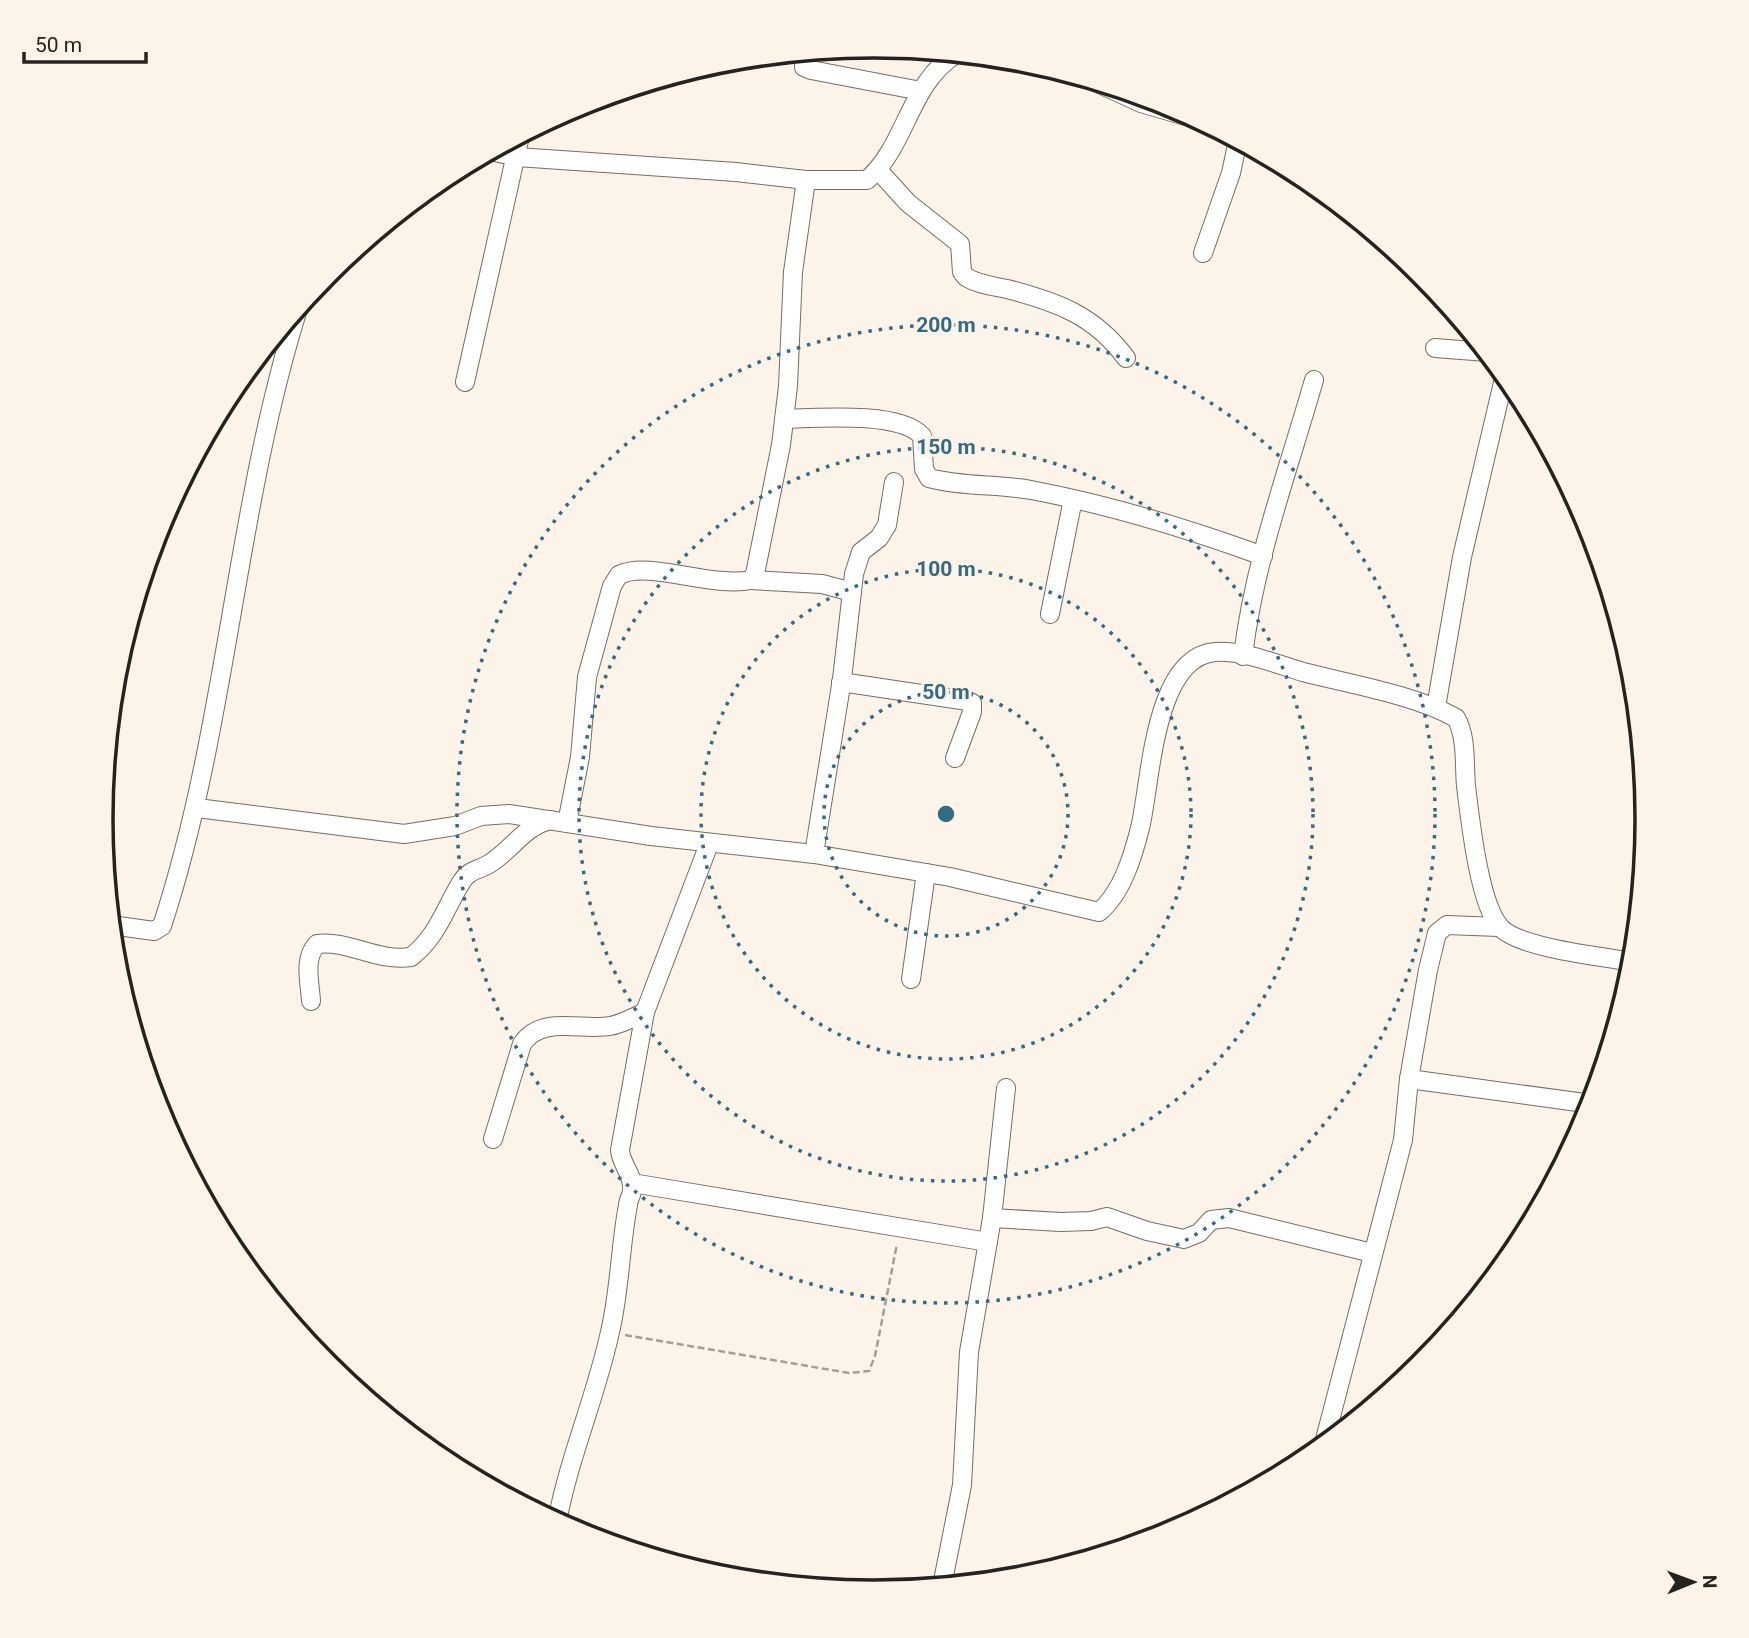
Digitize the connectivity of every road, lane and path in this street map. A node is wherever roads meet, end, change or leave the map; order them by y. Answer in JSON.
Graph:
{"nodes":[{"id":1,"x":804,"y":61,"type":"edge"},
{"id":2,"x":944,"y":61,"type":"edge"},
{"id":3,"x":921,"y":91,"type":"junction"},
{"id":4,"x":518,"y":147,"type":"edge"},
{"id":5,"x":1236,"y":150,"type":"edge"},
{"id":6,"x":504,"y":155,"type":"edge"},
{"id":7,"x":517,"y":158,"type":"junction"},
{"id":8,"x":878,"y":170,"type":"junction"},
{"id":9,"x":806,"y":180,"type":"junction"},
{"id":10,"x":1203,"y":253,"type":"dead end"},
{"id":11,"x":292,"y":330,"type":"edge"},
{"id":12,"x":1435,"y":348,"type":"dead end"},
{"id":13,"x":1474,"y":351,"type":"edge"},
{"id":14,"x":1126,"y":358,"type":"dead end"},
{"id":15,"x":1314,"y":380,"type":"dead end"},
{"id":16,"x":465,"y":382,"type":"dead end"},
{"id":17,"x":1502,"y":389,"type":"edge"},
{"id":18,"x":784,"y":419,"type":"junction"},
{"id":19,"x":894,"y":482,"type":"dead end"},
{"id":20,"x":1073,"y":499,"type":"junction"},
{"id":21,"x":1263,"y":556,"type":"junction"},
{"id":22,"x":751,"y":580,"type":"junction"},
{"id":23,"x":852,"y":592,"type":"junction"},
{"id":24,"x":1050,"y":614,"type":"dead end"},
{"id":25,"x":1242,"y":656,"type":"junction"},
{"id":26,"x":841,"y":682,"type":"junction"},
{"id":27,"x":1436,"y":707,"type":"junction"},
{"id":28,"x":955,"y":758,"type":"dead end"},
{"id":29,"x":197,"y":808,"type":"junction"},
{"id":30,"x":558,"y":821,"type":"junction"},
{"id":31,"x":709,"y":844,"type":"junction"},
{"id":32,"x":814,"y":854,"type":"junction"},
{"id":33,"x":926,"y":873,"type":"junction"},
{"id":34,"x":121,"y":927,"type":"edge"},
{"id":35,"x":1499,"y":927,"type":"junction"},
{"id":36,"x":1622,"y":960,"type":"edge"},
{"id":37,"x":911,"y":979,"type":"dead end"},
{"id":38,"x":311,"y":1001,"type":"dead end"},
{"id":39,"x":645,"y":1012,"type":"junction"},
{"id":40,"x":1409,"y":1079,"type":"junction"},
{"id":41,"x":1006,"y":1088,"type":"dead end"},
{"id":42,"x":1581,"y":1102,"type":"edge"},
{"id":43,"x":493,"y":1139,"type":"dead end"},
{"id":44,"x":632,"y":1183,"type":"junction"},
{"id":45,"x":992,"y":1218,"type":"junction"},
{"id":46,"x":901,"y":1227,"type":"junction"},
{"id":47,"x":988,"y":1242,"type":"junction"},
{"id":48,"x":1372,"y":1253,"type":"junction"},
{"id":49,"x":610,"y":1333,"type":"junction"},
{"id":50,"x":1327,"y":1431,"type":"edge"},
{"id":51,"x":559,"y":1511,"type":"edge"},
{"id":52,"x":944,"y":1577,"type":"edge"}],
"edges":[{"from":1,"to":3,"type":"street"},
{"from":2,"to":3,"type":"street"},
{"from":3,"to":8,"type":"street"},
{"from":4,"to":7,"type":"street"},
{"from":5,"to":10,"type":"street"},
{"from":6,"to":7,"type":"street"},
{"from":7,"to":9,"type":"street"},
{"from":7,"to":16,"type":"street"},
{"from":8,"to":9,"type":"street"},
{"from":8,"to":14,"type":"street"},
{"from":9,"to":18,"type":"street"},
{"from":11,"to":29,"type":"street"},
{"from":12,"to":13,"type":"street"},
{"from":15,"to":21,"type":"street"},
{"from":17,"to":27,"type":"street"},
{"from":18,"to":20,"type":"street"},
{"from":18,"to":22,"type":"street"},
{"from":19,"to":23,"type":"street"},
{"from":20,"to":21,"type":"street"},
{"from":20,"to":24,"type":"street"},
{"from":21,"to":25,"type":"street"},
{"from":22,"to":23,"type":"street"},
{"from":22,"to":30,"type":"street"},
{"from":23,"to":26,"type":"street"},
{"from":25,"to":27,"type":"street"},
{"from":25,"to":33,"type":"street"},
{"from":26,"to":28,"type":"street"},
{"from":26,"to":32,"type":"street"},
{"from":27,"to":35,"type":"street"},
{"from":29,"to":30,"type":"street"},
{"from":29,"to":34,"type":"street"},
{"from":30,"to":31,"type":"street"},
{"from":30,"to":38,"type":"street"},
{"from":31,"to":32,"type":"street"},
{"from":31,"to":39,"type":"street"},
{"from":32,"to":33,"type":"street"},
{"from":33,"to":37,"type":"street"},
{"from":35,"to":36,"type":"street"},
{"from":35,"to":40,"type":"street"},
{"from":39,"to":43,"type":"street"},
{"from":39,"to":44,"type":"street"},
{"from":40,"to":42,"type":"street"},
{"from":40,"to":48,"type":"street"},
{"from":41,"to":45,"type":"street"},
{"from":44,"to":46,"type":"street"},
{"from":44,"to":49,"type":"street"},
{"from":45,"to":47,"type":"street"},
{"from":45,"to":48,"type":"street"},
{"from":46,"to":47,"type":"street"},
{"from":46,"to":49,"type":"path"},
{"from":47,"to":52,"type":"street"},
{"from":48,"to":50,"type":"street"},
{"from":49,"to":51,"type":"street"}]}
